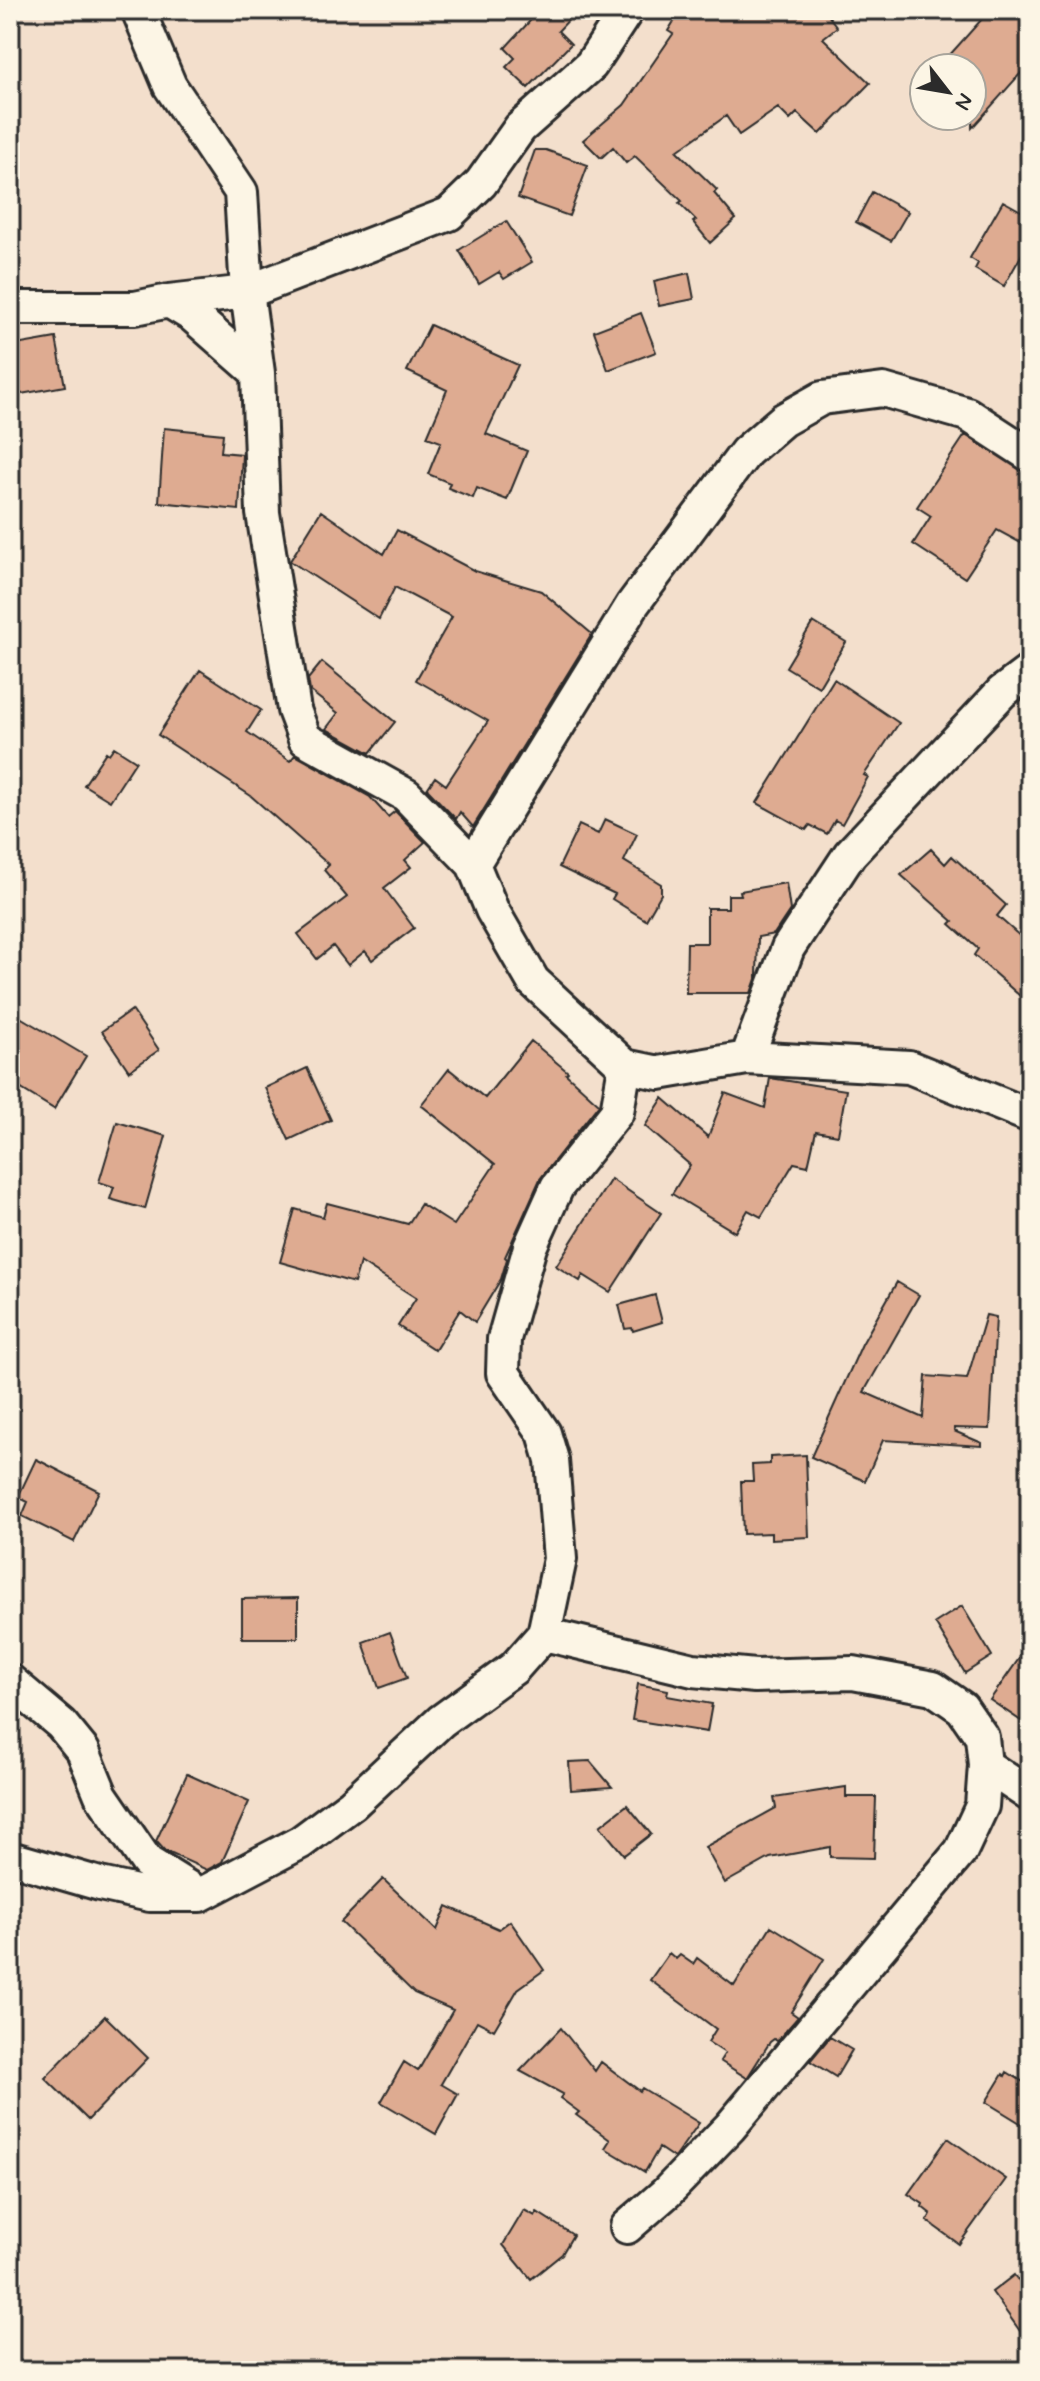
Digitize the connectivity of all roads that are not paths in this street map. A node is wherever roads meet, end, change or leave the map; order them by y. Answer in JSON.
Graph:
{"nodes":[{"id":1,"x":138,"y":10,"type":"edge"},
{"id":2,"x":627,"y":10,"type":"edge"},
{"id":3,"x":247,"y":292,"type":"junction"},
{"id":4,"x":169,"y":301,"type":"junction"},
{"id":5,"x":10,"y":308,"type":"edge"},
{"id":6,"x":258,"y":373,"type":"junction"},
{"id":7,"x":1030,"y":455,"type":"edge"},
{"id":8,"x":1030,"y":671,"type":"edge"},
{"id":9,"x":473,"y":864,"type":"junction"},
{"id":10,"x":747,"y":1058,"type":"junction"},
{"id":11,"x":625,"y":1066,"type":"junction"},
{"id":12,"x":1030,"y":1116,"type":"edge"},
{"id":13,"x":544,"y":1634,"type":"junction"},
{"id":14,"x":10,"y":1681,"type":"edge"},
{"id":15,"x":985,"y":1765,"type":"junction"},
{"id":16,"x":1030,"y":1795,"type":"edge"},
{"id":17,"x":10,"y":1858,"type":"edge"},
{"id":18,"x":200,"y":1895,"type":"junction"},
{"id":19,"x":627,"y":2227,"type":"dead end"}],
"edges":[{"from":1,"to":3,"type":"street"},
{"from":2,"to":3,"type":"street"},
{"from":3,"to":4,"type":"street"},
{"from":3,"to":6,"type":"street"},
{"from":4,"to":5,"type":"street"},
{"from":4,"to":6,"type":"street"},
{"from":6,"to":9,"type":"street"},
{"from":7,"to":9,"type":"street"},
{"from":8,"to":10,"type":"street"},
{"from":9,"to":11,"type":"street"},
{"from":10,"to":11,"type":"street"},
{"from":10,"to":12,"type":"street"},
{"from":11,"to":13,"type":"street"},
{"from":13,"to":15,"type":"street"},
{"from":13,"to":18,"type":"street"},
{"from":14,"to":18,"type":"street"},
{"from":15,"to":16,"type":"street"},
{"from":15,"to":19,"type":"street"},
{"from":17,"to":18,"type":"street"}]}
